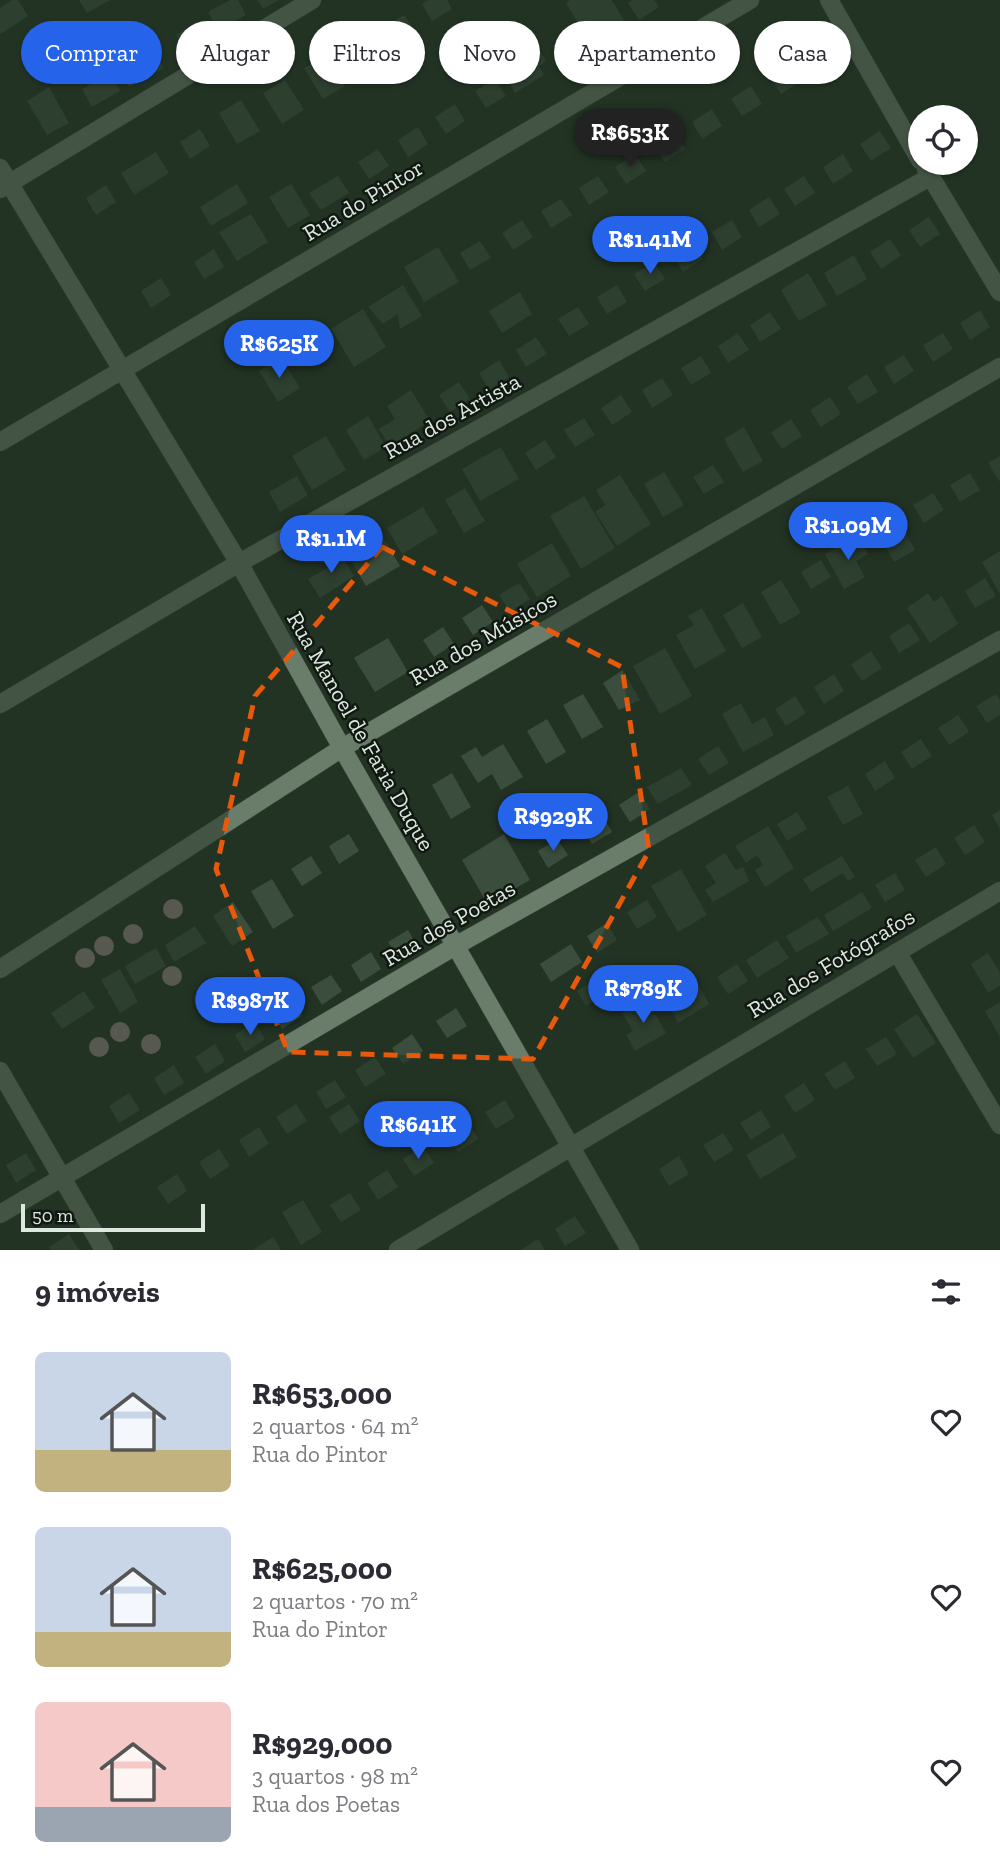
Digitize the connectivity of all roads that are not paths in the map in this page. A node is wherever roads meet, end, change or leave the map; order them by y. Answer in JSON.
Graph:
{"nodes":[{"id":1,"x":312,"y":0,"type":"edge"},
{"id":2,"x":750,"y":0,"type":"edge"},
{"id":3,"x":829,"y":0,"type":"edge"},
{"id":4,"x":908,"y":138,"type":"edge"},
{"id":5,"x":908,"y":175,"type":"edge"},
{"id":6,"x":929,"y":175,"type":"edge"},
{"id":7,"x":3,"y":180,"type":"edge"},
{"id":8,"x":1000,"y":292,"type":"edge"},
{"id":9,"x":1000,"y":367,"type":"edge"},
{"id":10,"x":122,"y":370,"type":"junction"},
{"id":11,"x":0,"y":442,"type":"edge"},
{"id":12,"x":239,"y":563,"type":"junction"},
{"id":13,"x":1000,"y":640,"type":"edge"},
{"id":14,"x":0,"y":704,"type":"edge"},
{"id":15,"x":342,"y":748,"type":"junction"},
{"id":16,"x":1000,"y":891,"type":"edge"},
{"id":17,"x":457,"y":946,"type":"junction"},
{"id":18,"x":897,"y":952,"type":"junction"},
{"id":19,"x":0,"y":969,"type":"edge"},
{"id":20,"x":0,"y":1072,"type":"edge"},
{"id":21,"x":1000,"y":1125,"type":"edge"},
{"id":22,"x":570,"y":1147,"type":"junction"},
{"id":23,"x":62,"y":1179,"type":"junction"},
{"id":24,"x":0,"y":1214,"type":"edge"},
{"id":25,"x":104,"y":1250,"type":"edge"},
{"id":26,"x":398,"y":1250,"type":"edge"},
{"id":27,"x":630,"y":1250,"type":"edge"}],
"edges":[{"from":1,"to":7,"type":"street"},
{"from":2,"to":10,"type":"street","name":"Rua do Pintor"},
{"from":3,"to":4,"type":"street"},
{"from":5,"to":12,"type":"street","name":"Rua dos Artista"},
{"from":6,"to":8,"type":"street"},
{"from":7,"to":10,"type":"street","name":"Rua Manoel de Faria Duque"},
{"from":9,"to":15,"type":"street","name":"Rua dos Músicos"},
{"from":10,"to":11,"type":"street","name":"Rua do Pintor"},
{"from":10,"to":12,"type":"street","name":"Rua Manoel de Faria Duque"},
{"from":12,"to":14,"type":"street","name":"Rua dos Artista"},
{"from":12,"to":15,"type":"street","name":"Rua Manoel de Faria Duque"},
{"from":13,"to":17,"type":"street","name":"Rua dos Poetas"},
{"from":15,"to":17,"type":"street","name":"Rua Manoel de Faria Duque"},
{"from":15,"to":19,"type":"street","name":"Rua dos Músicos"},
{"from":16,"to":18,"type":"street","name":"Rua dos Fotógrafos"},
{"from":17,"to":22,"type":"street","name":"Rua Manoel de Faria Duque"},
{"from":17,"to":23,"type":"street","name":"Rua dos Poetas"},
{"from":18,"to":21,"type":"street"},
{"from":18,"to":22,"type":"street","name":"Rua dos Fotógrafos"},
{"from":20,"to":23,"type":"street"},
{"from":22,"to":26,"type":"street","name":"Rua dos Fotógrafos"},
{"from":22,"to":27,"type":"street","name":"Rua Manoel de Faria Duque"},
{"from":23,"to":24,"type":"street","name":"Rua dos Poetas"},
{"from":23,"to":25,"type":"street"}]}
